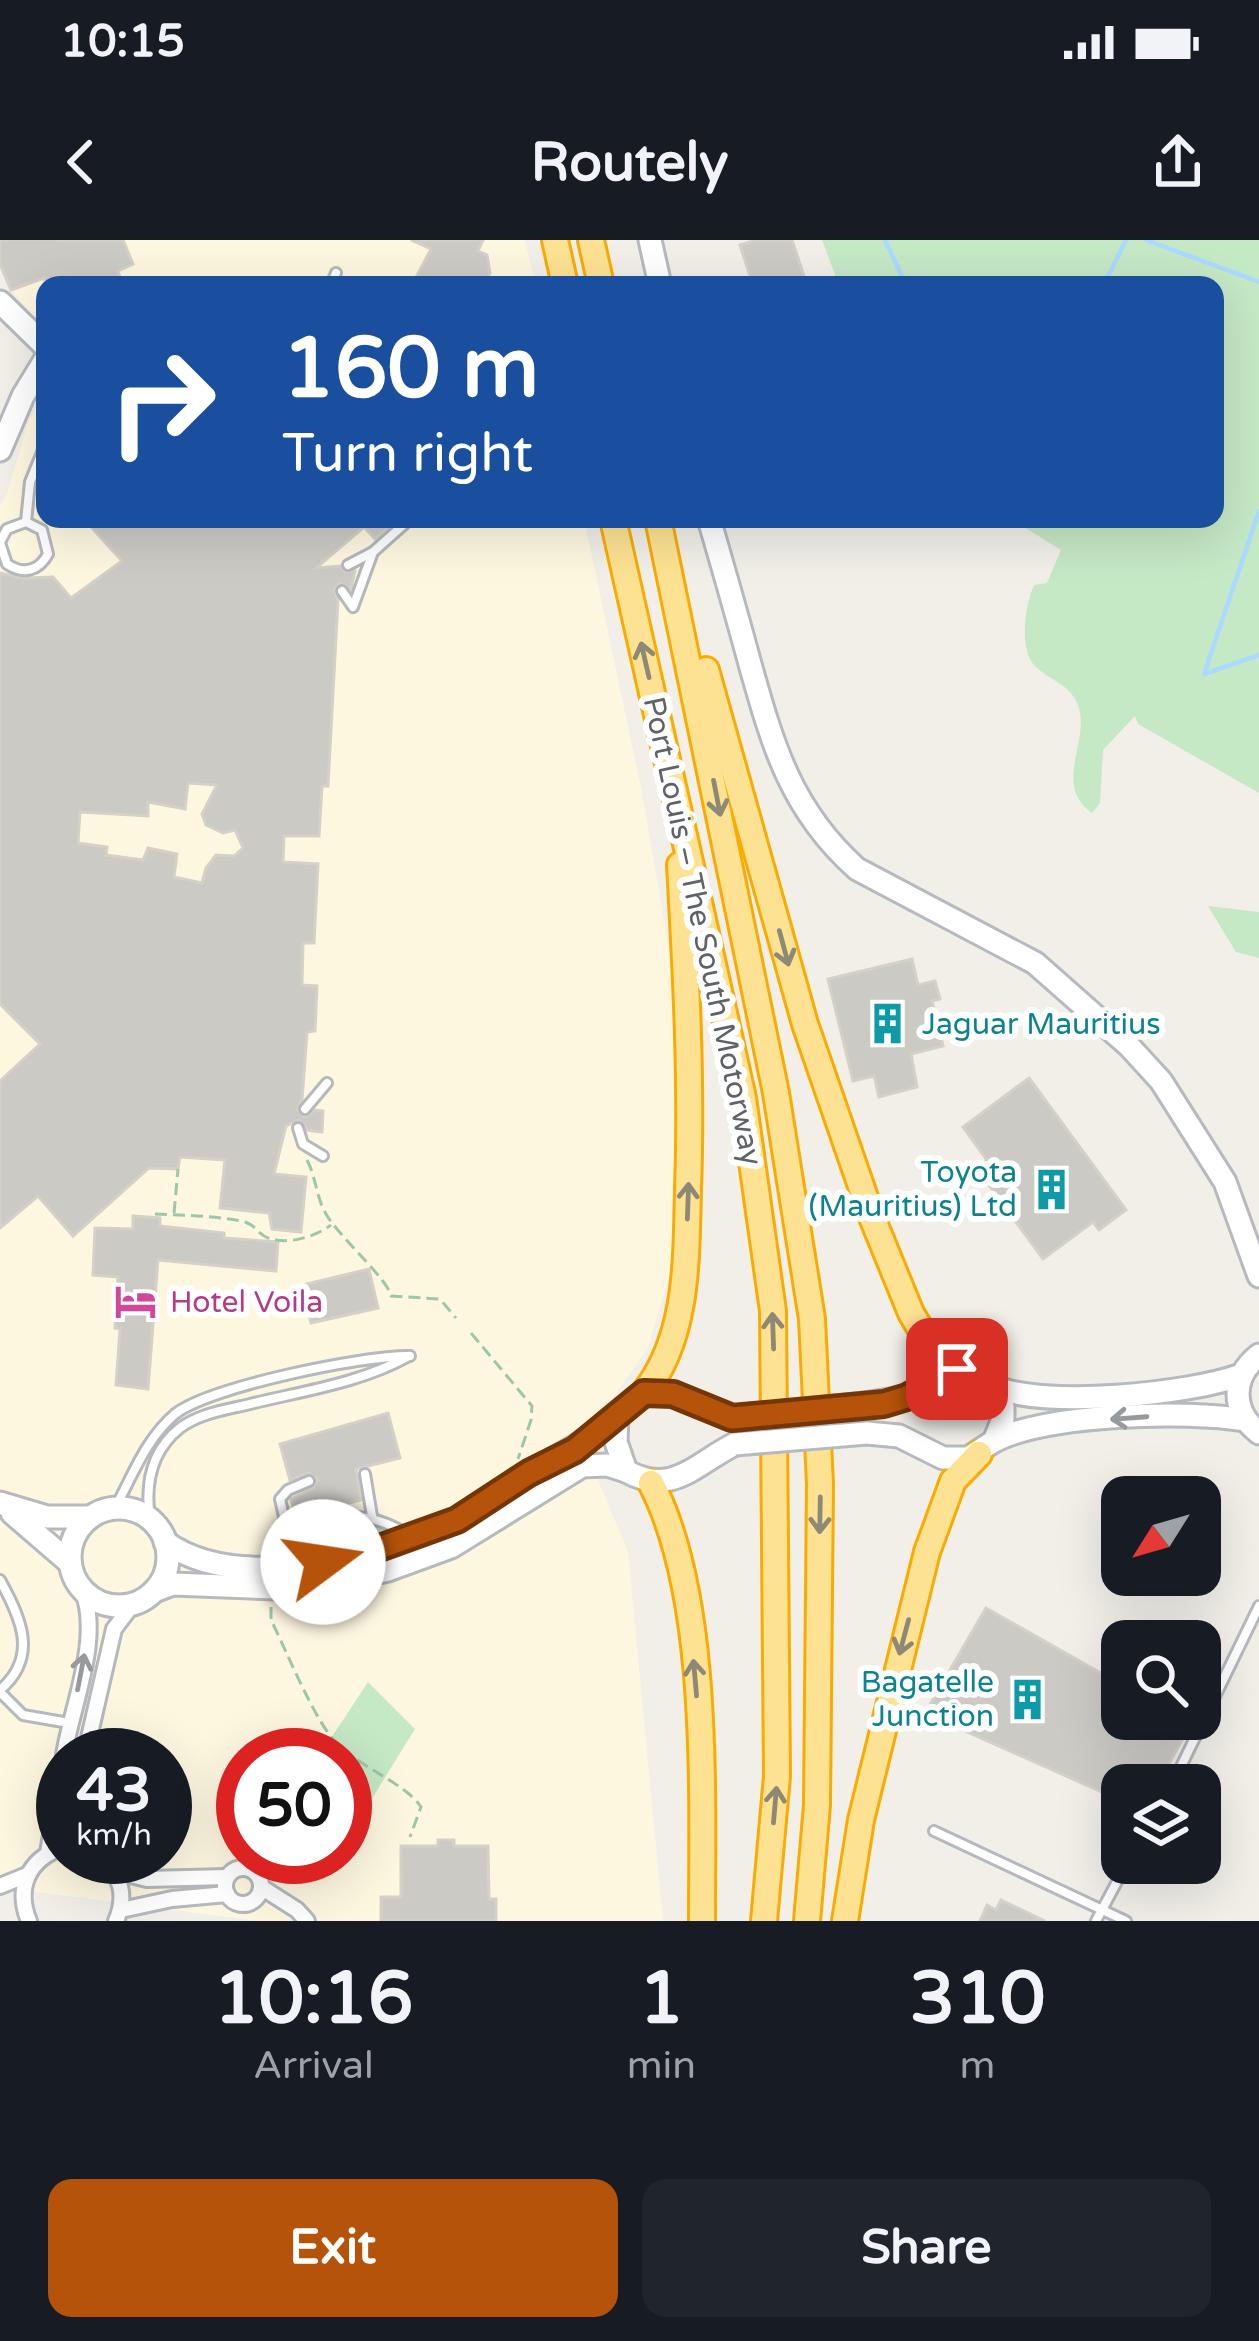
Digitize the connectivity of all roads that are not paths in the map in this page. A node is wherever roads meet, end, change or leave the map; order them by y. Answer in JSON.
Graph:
{"nodes":[{"id":1,"x":555,"y":240,"type":"edge"},
{"id":2,"x":591,"y":240,"type":"edge"},
{"id":3,"x":650,"y":240,"type":"edge"},
{"id":4,"x":336,"y":273,"type":"dead end"},
{"id":5,"x":335,"y":276,"type":"edge"},
{"id":6,"x":563,"y":276,"type":"edge"},
{"id":7,"x":600,"y":276,"type":"edge"},
{"id":8,"x":658,"y":276,"type":"edge"},
{"id":9,"x":0,"y":302,"type":"edge"},
{"id":10,"x":36,"y":337,"type":"edge"},
{"id":11,"x":36,"y":375,"type":"edge"},
{"id":12,"x":0,"y":450,"type":"edge"},
{"id":13,"x":36,"y":467,"type":"edge"},
{"id":14,"x":26,"y":522,"type":"junction"},
{"id":15,"x":36,"y":524,"type":"edge"},
{"id":16,"x":39,"y":528,"type":"edge"},
{"id":17,"x":400,"y":528,"type":"edge"},
{"id":18,"x":615,"y":528,"type":"edge"},
{"id":19,"x":660,"y":528,"type":"edge"},
{"id":20,"x":713,"y":528,"type":"edge"},
{"id":21,"x":0,"y":543,"type":"edge"},
{"id":22,"x":374,"y":552,"type":"junction"},
{"id":23,"x":1,"y":558,"type":"edge"},
{"id":24,"x":348,"y":565,"type":"dead end"},
{"id":25,"x":342,"y":591,"type":"dead end"},
{"id":26,"x":676,"y":596,"type":"junction"},
{"id":27,"x":676,"y":788,"type":"junction"},
{"id":28,"x":327,"y":1083,"type":"dead end"},
{"id":29,"x":305,"y":1108,"type":"dead end"},
{"id":30,"x":298,"y":1128,"type":"dead end"},
{"id":31,"x":323,"y":1156,"type":"dead end"},
{"id":32,"x":1259,"y":1276,"type":"edge"},
{"id":33,"x":1259,"y":1355,"type":"edge"},
{"id":34,"x":969,"y":1370,"type":"junction"},
{"id":35,"x":1241,"y":1375,"type":"junction"},
{"id":36,"x":993,"y":1386,"type":"junction"},
{"id":37,"x":644,"y":1393,"type":"junction"},
{"id":38,"x":617,"y":1415,"type":"junction"},
{"id":39,"x":1255,"y":1430,"type":"edge"},
{"id":40,"x":986,"y":1448,"type":"junction"},
{"id":41,"x":626,"y":1471,"type":"junction"},
{"id":42,"x":365,"y":1474,"type":"dead end"},
{"id":43,"x":309,"y":1481,"type":"dead end"},
{"id":44,"x":651,"y":1483,"type":"junction"},
{"id":45,"x":0,"y":1503,"type":"edge"},
{"id":46,"x":115,"y":1508,"type":"junction"},
{"id":47,"x":372,"y":1516,"type":"junction"},
{"id":48,"x":90,"y":1517,"type":"junction"},
{"id":49,"x":150,"y":1520,"type":"junction"},
{"id":50,"x":412,"y":1538,"type":"junction"},
{"id":51,"x":165,"y":1542,"type":"junction"},
{"id":52,"x":290,"y":1543,"type":"junction"},
{"id":53,"x":70,"y":1563,"type":"junction"},
{"id":54,"x":264,"y":1567,"type":"junction"},
{"id":55,"x":0,"y":1580,"type":"edge"},
{"id":56,"x":82,"y":1589,"type":"junction"},
{"id":57,"x":154,"y":1592,"type":"junction"},
{"id":58,"x":133,"y":1604,"type":"junction"},
{"id":59,"x":1259,"y":1606,"type":"edge"},
{"id":60,"x":0,"y":1691,"type":"edge"},
{"id":61,"x":70,"y":1723,"type":"junction"},
{"id":62,"x":69,"y":1728,"type":"edge"},
{"id":63,"x":92,"y":1728,"type":"edge"},
{"id":64,"x":1182,"y":1764,"type":"edge"},
{"id":65,"x":934,"y":1831,"type":"dead end"},
{"id":66,"x":36,"y":1868,"type":"edge"},
{"id":67,"x":27,"y":1876,"type":"junction"},
{"id":68,"x":121,"y":1884,"type":"edge"},
{"id":69,"x":227,"y":1884,"type":"edge"},
{"id":70,"x":260,"y":1884,"type":"edge"},
{"id":71,"x":1115,"y":1884,"type":"edge"},
{"id":72,"x":0,"y":1886,"type":"edge"},
{"id":73,"x":261,"y":1887,"type":"junction"},
{"id":74,"x":226,"y":1894,"type":"junction"},
{"id":75,"x":1101,"y":1908,"type":"junction"},
{"id":76,"x":118,"y":1915,"type":"edge"},
{"id":77,"x":29,"y":1921,"type":"edge"},
{"id":78,"x":307,"y":1921,"type":"edge"},
{"id":79,"x":702,"y":1921,"type":"edge"},
{"id":80,"x":764,"y":1921,"type":"edge"},
{"id":81,"x":807,"y":1921,"type":"edge"},
{"id":82,"x":845,"y":1921,"type":"edge"},
{"id":83,"x":1096,"y":1921,"type":"edge"},
{"id":84,"x":1126,"y":1921,"type":"edge"}],
"edges":[{"from":1,"to":6,"type":"highway"},
{"from":2,"to":7,"type":"highway"},
{"from":3,"to":8,"type":"main road"},
{"from":4,"to":5,"type":"lane"},
{"from":9,"to":10,"type":"main road"},
{"from":11,"to":12,"type":"main road"},
{"from":13,"to":14,"type":"lane"},
{"from":14,"to":15,"type":"lane"},
{"from":14,"to":21,"type":"lane"},
{"from":16,"to":23,"type":"lane"},
{"from":17,"to":22,"type":"lane"},
{"from":27,"to":18,"type":"highway","name":"Port Louis – The South Motorway","one_way":true},
{"from":19,"to":26,"type":"highway","name":"Port Louis – The South Motorway"},
{"from":20,"to":32,"type":"main road"},
{"from":21,"to":23,"type":"lane"},
{"from":22,"to":24,"type":"lane"},
{"from":22,"to":25,"type":"lane"},
{"from":26,"to":34,"type":"highway","one_way":true},
{"from":26,"to":81,"type":"highway","name":"Port Louis – The South Motorway","one_way":true},
{"from":37,"to":27,"type":"highway","one_way":true},
{"from":80,"to":27,"type":"highway","name":"Port Louis – The South Motorway","one_way":true},
{"from":28,"to":29,"type":"lane"},
{"from":30,"to":31,"type":"lane"},
{"from":33,"to":35,"type":"main road"},
{"from":34,"to":36,"type":"main road"},
{"from":34,"to":37,"type":"main road","bridge":true},
{"from":35,"to":36,"type":"main road"},
{"from":35,"to":39,"type":"main road"},
{"from":36,"to":40,"type":"main road"},
{"from":37,"to":38,"type":"main road"},
{"from":38,"to":41,"type":"main road"},
{"from":38,"to":50,"type":"main road"},
{"from":39,"to":40,"type":"main road","one_way":true},
{"from":40,"to":44,"type":"main road","bridge":true},
{"from":40,"to":82,"type":"highway","one_way":true},
{"from":41,"to":44,"type":"main road"},
{"from":41,"to":57,"type":"main road"},
{"from":42,"to":47,"type":"lane"},
{"from":43,"to":52,"type":"lane"},
{"from":79,"to":44,"type":"highway","one_way":true},
{"from":45,"to":48,"type":"main road"},
{"from":45,"to":53,"type":"main road"},
{"from":46,"to":48,"type":"main road"},
{"from":46,"to":49,"type":"main road"},
{"from":46,"to":49,"type":"lane"},
{"from":47,"to":50,"type":"lane"},
{"from":47,"to":52,"type":"lane"},
{"from":48,"to":53,"type":"main road"},
{"from":49,"to":51,"type":"main road"},
{"from":50,"to":54,"type":"main road"},
{"from":51,"to":54,"type":"main road"},
{"from":51,"to":57,"type":"main road"},
{"from":52,"to":54,"type":"lane"},
{"from":53,"to":56,"type":"main road"},
{"from":55,"to":60,"type":"lane"},
{"from":56,"to":58,"type":"main road"},
{"from":61,"to":56,"type":"street","one_way":true},
{"from":57,"to":58,"type":"main road"},
{"from":58,"to":63,"type":"street"},
{"from":59,"to":64,"type":"lane"},
{"from":60,"to":61,"type":"lane"},
{"from":61,"to":62,"type":"street"},
{"from":65,"to":75,"type":"lane"},
{"from":66,"to":67,"type":"street"},
{"from":67,"to":72,"type":"street"},
{"from":67,"to":77,"type":"street"},
{"from":68,"to":76,"type":"street"},
{"from":69,"to":74,"type":"street"},
{"from":70,"to":73,"type":"street"},
{"from":71,"to":75,"type":"lane"},
{"from":73,"to":74,"type":"street"},
{"from":73,"to":78,"type":"street"},
{"from":74,"to":76,"type":"street"},
{"from":75,"to":83,"type":"lane"},
{"from":75,"to":84,"type":"lane"}]}
